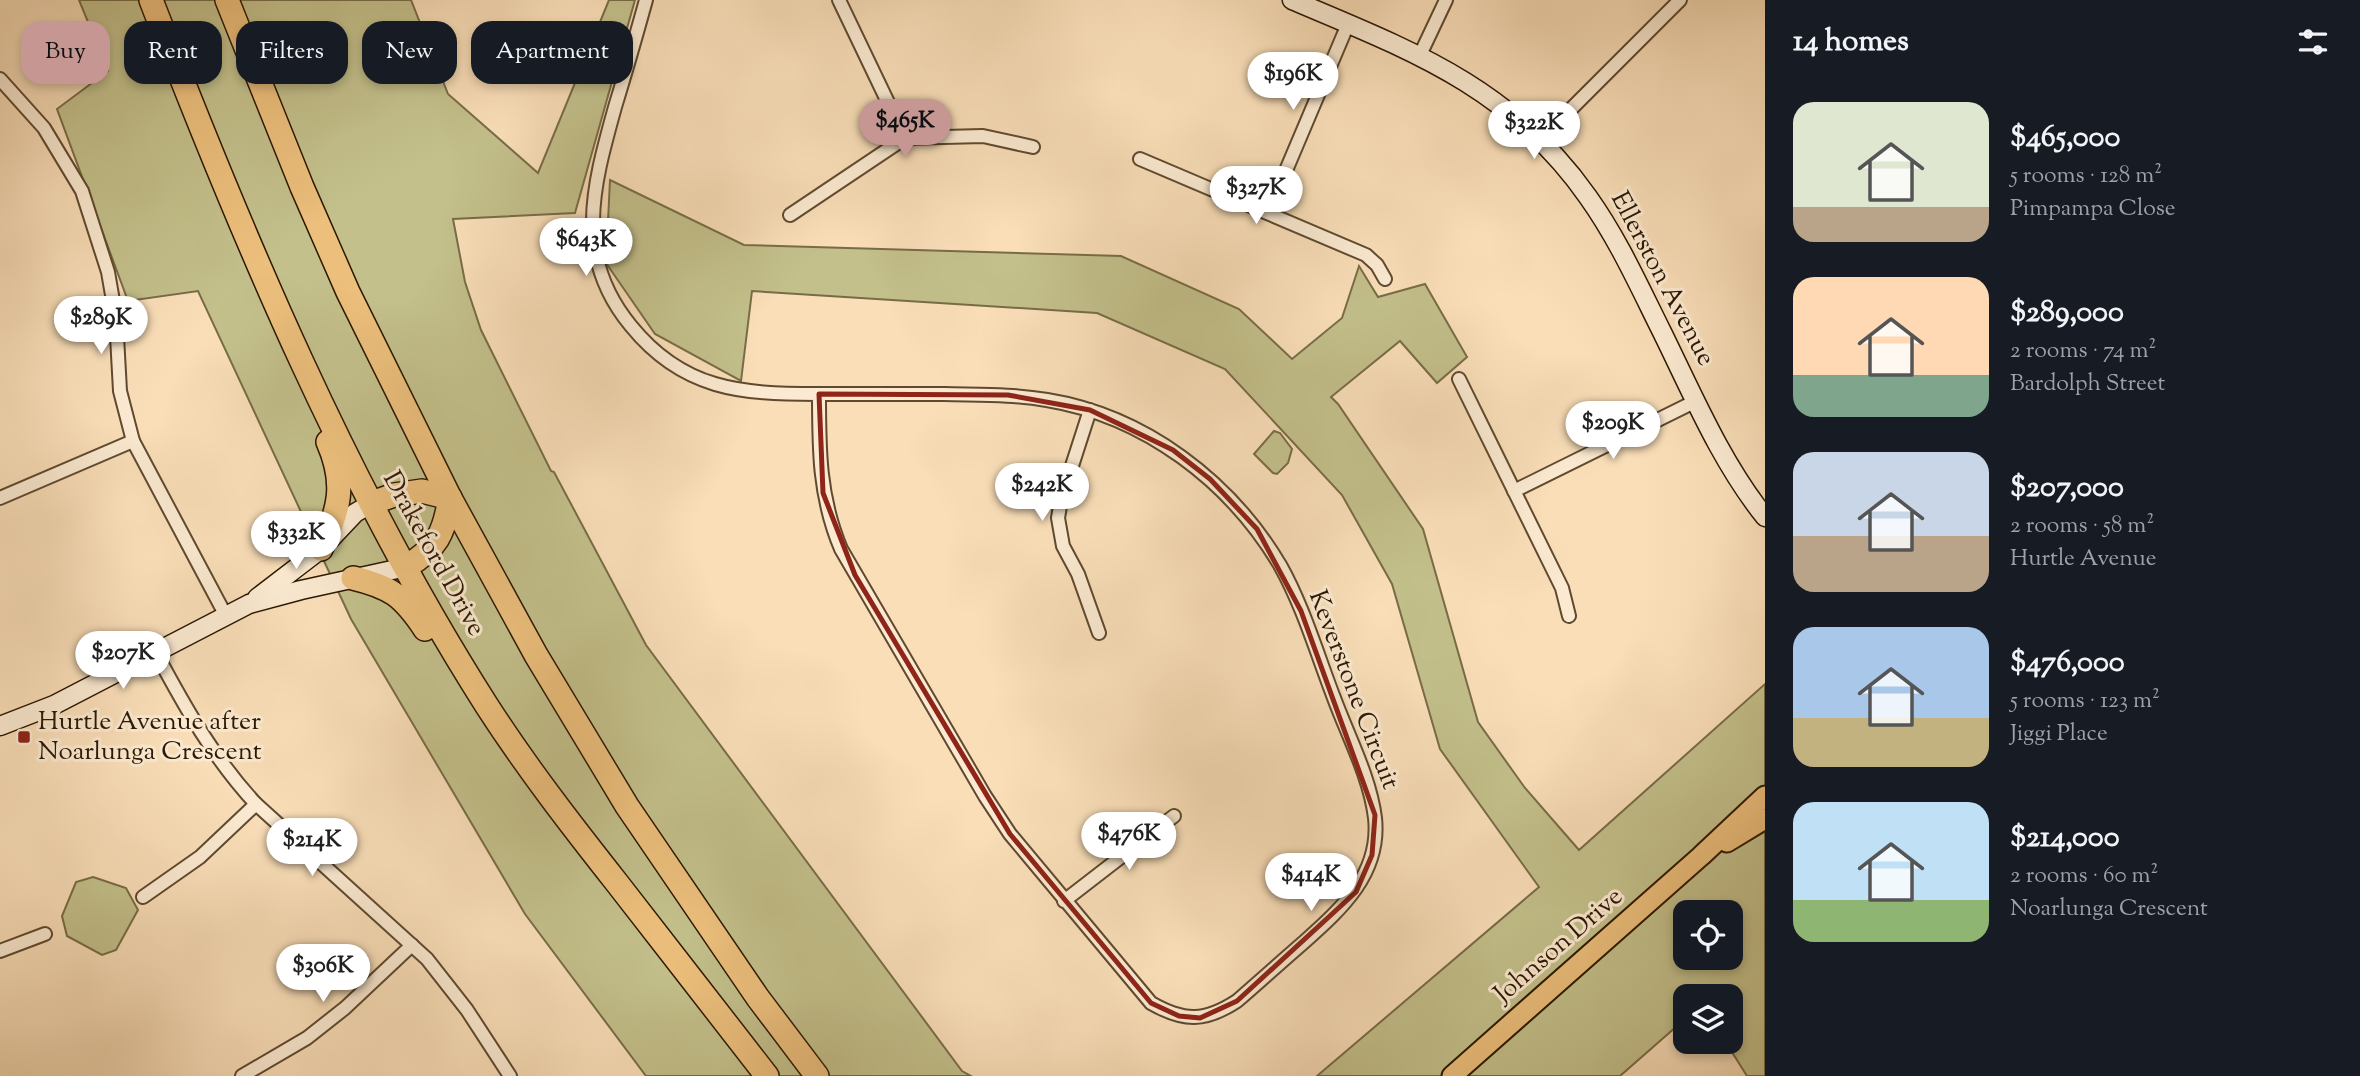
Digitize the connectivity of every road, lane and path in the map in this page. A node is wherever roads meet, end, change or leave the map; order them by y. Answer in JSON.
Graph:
{"nodes":[{"id":1,"x":151,"y":0,"type":"edge"},
{"id":2,"x":227,"y":0,"type":"edge"},
{"id":3,"x":646,"y":0,"type":"edge"},
{"id":4,"x":839,"y":0,"type":"edge"},
{"id":5,"x":1292,"y":0,"type":"edge"},
{"id":6,"x":1446,"y":0,"type":"edge"},
{"id":7,"x":1680,"y":0,"type":"edge"},
{"id":8,"x":1348,"y":24,"type":"junction"},
{"id":9,"x":1420,"y":55,"type":"junction"},
{"id":10,"x":0,"y":79,"type":"edge"},
{"id":11,"x":905,"y":138,"type":"junction"},
{"id":12,"x":1540,"y":140,"type":"junction"},
{"id":13,"x":1033,"y":147,"type":"dead end"},
{"id":14,"x":1140,"y":159,"type":"dead end"},
{"id":15,"x":1268,"y":213,"type":"junction"},
{"id":16,"x":790,"y":215,"type":"dead end"},
{"id":17,"x":1385,"y":279,"type":"dead end"},
{"id":18,"x":299,"y":354,"type":"junction"},
{"id":19,"x":1459,"y":379,"type":"dead end"},
{"id":20,"x":819,"y":394,"type":"junction"},
{"id":21,"x":1696,"y":401,"type":"junction"},
{"id":22,"x":1090,"y":410,"type":"junction"},
{"id":23,"x":133,"y":441,"type":"junction"},
{"id":24,"x":1514,"y":491,"type":"junction"},
{"id":25,"x":0,"y":498,"type":"edge"},
{"id":26,"x":450,"y":498,"type":"junction"},
{"id":27,"x":372,"y":503,"type":"junction"},
{"id":28,"x":1765,"y":517,"type":"edge"},
{"id":29,"x":321,"y":549,"type":"junction"},
{"id":30,"x":406,"y":567,"type":"junction"},
{"id":31,"x":353,"y":578,"type":"junction"},
{"id":32,"x":249,"y":604,"type":"junction"},
{"id":33,"x":226,"y":616,"type":"junction"},
{"id":34,"x":1569,"y":616,"type":"dead end"},
{"id":35,"x":1099,"y":633,"type":"dead end"},
{"id":36,"x":156,"y":653,"type":"junction"},
{"id":37,"x":488,"y":706,"type":"junction"},
{"id":38,"x":0,"y":726,"type":"edge"},
{"id":39,"x":1765,"y":796,"type":"edge"},
{"id":40,"x":256,"y":804,"type":"junction"},
{"id":41,"x":1174,"y":816,"type":"dead end"},
{"id":42,"x":1765,"y":819,"type":"edge"},
{"id":43,"x":1701,"y":856,"type":"junction"},
{"id":44,"x":143,"y":897,"type":"dead end"},
{"id":45,"x":1064,"y":901,"type":"junction"},
{"id":46,"x":45,"y":934,"type":"dead end"},
{"id":47,"x":411,"y":944,"type":"junction"},
{"id":48,"x":0,"y":951,"type":"edge"},
{"id":49,"x":242,"y":1076,"type":"edge"},
{"id":50,"x":510,"y":1076,"type":"edge"},
{"id":51,"x":767,"y":1076,"type":"edge"},
{"id":52,"x":817,"y":1076,"type":"edge"},
{"id":53,"x":1452,"y":1076,"type":"edge"}],
"edges":[{"from":1,"to":18,"type":"highway","name":"Drakeford Drive"},
{"from":2,"to":26,"type":"highway","name":"Drakeford Drive"},
{"from":3,"to":20,"type":"street","name":"Keverstone Circuit"},
{"from":4,"to":11,"type":"street"},
{"from":5,"to":8,"type":"street","name":"Ellerston Avenue"},
{"from":6,"to":9,"type":"street"},
{"from":7,"to":12,"type":"street"},
{"from":8,"to":9,"type":"street","name":"Ellerston Avenue"},
{"from":8,"to":15,"type":"street"},
{"from":9,"to":12,"type":"street","name":"Ellerston Avenue"},
{"from":10,"to":23,"type":"street"},
{"from":11,"to":13,"type":"street"},
{"from":11,"to":16,"type":"street"},
{"from":12,"to":21,"type":"street","name":"Ellerston Avenue"},
{"from":14,"to":15,"type":"street"},
{"from":15,"to":17,"type":"street"},
{"from":18,"to":27,"type":"highway","name":"Drakeford Drive"},
{"from":18,"to":29,"type":"highway"},
{"from":19,"to":24,"type":"street"},
{"from":20,"to":22,"type":"street","name":"Keverstone Circuit"},
{"from":20,"to":45,"type":"street","name":"Keverstone Circuit"},
{"from":21,"to":24,"type":"street"},
{"from":21,"to":28,"type":"street","name":"Ellerston Avenue"},
{"from":22,"to":35,"type":"street"},
{"from":22,"to":45,"type":"street","name":"Keverstone Circuit"},
{"from":23,"to":25,"type":"street"},
{"from":23,"to":33,"type":"street"},
{"from":24,"to":34,"type":"street"},
{"from":26,"to":27,"type":"highway"},
{"from":26,"to":30,"type":"highway"},
{"from":26,"to":52,"type":"highway","name":"Drakeford Drive"},
{"from":27,"to":29,"type":"street"},
{"from":27,"to":30,"type":"highway","name":"Drakeford Drive"},
{"from":29,"to":32,"type":"street"},
{"from":30,"to":31,"type":"street"},
{"from":30,"to":37,"type":"highway","name":"Drakeford Drive"},
{"from":31,"to":32,"type":"street"},
{"from":31,"to":37,"type":"highway"},
{"from":32,"to":33,"type":"street"},
{"from":33,"to":36,"type":"street"},
{"from":36,"to":38,"type":"street"},
{"from":36,"to":40,"type":"street"},
{"from":37,"to":51,"type":"highway","name":"Drakeford Drive"},
{"from":39,"to":43,"type":"main road","name":"Johnson Drive"},
{"from":40,"to":44,"type":"street"},
{"from":40,"to":47,"type":"street"},
{"from":41,"to":45,"type":"street"},
{"from":42,"to":43,"type":"main road","name":"Johnson Drive"},
{"from":43,"to":53,"type":"main road","name":"Johnson Drive"},
{"from":46,"to":48,"type":"street"},
{"from":47,"to":49,"type":"street"},
{"from":47,"to":50,"type":"street"}]}
